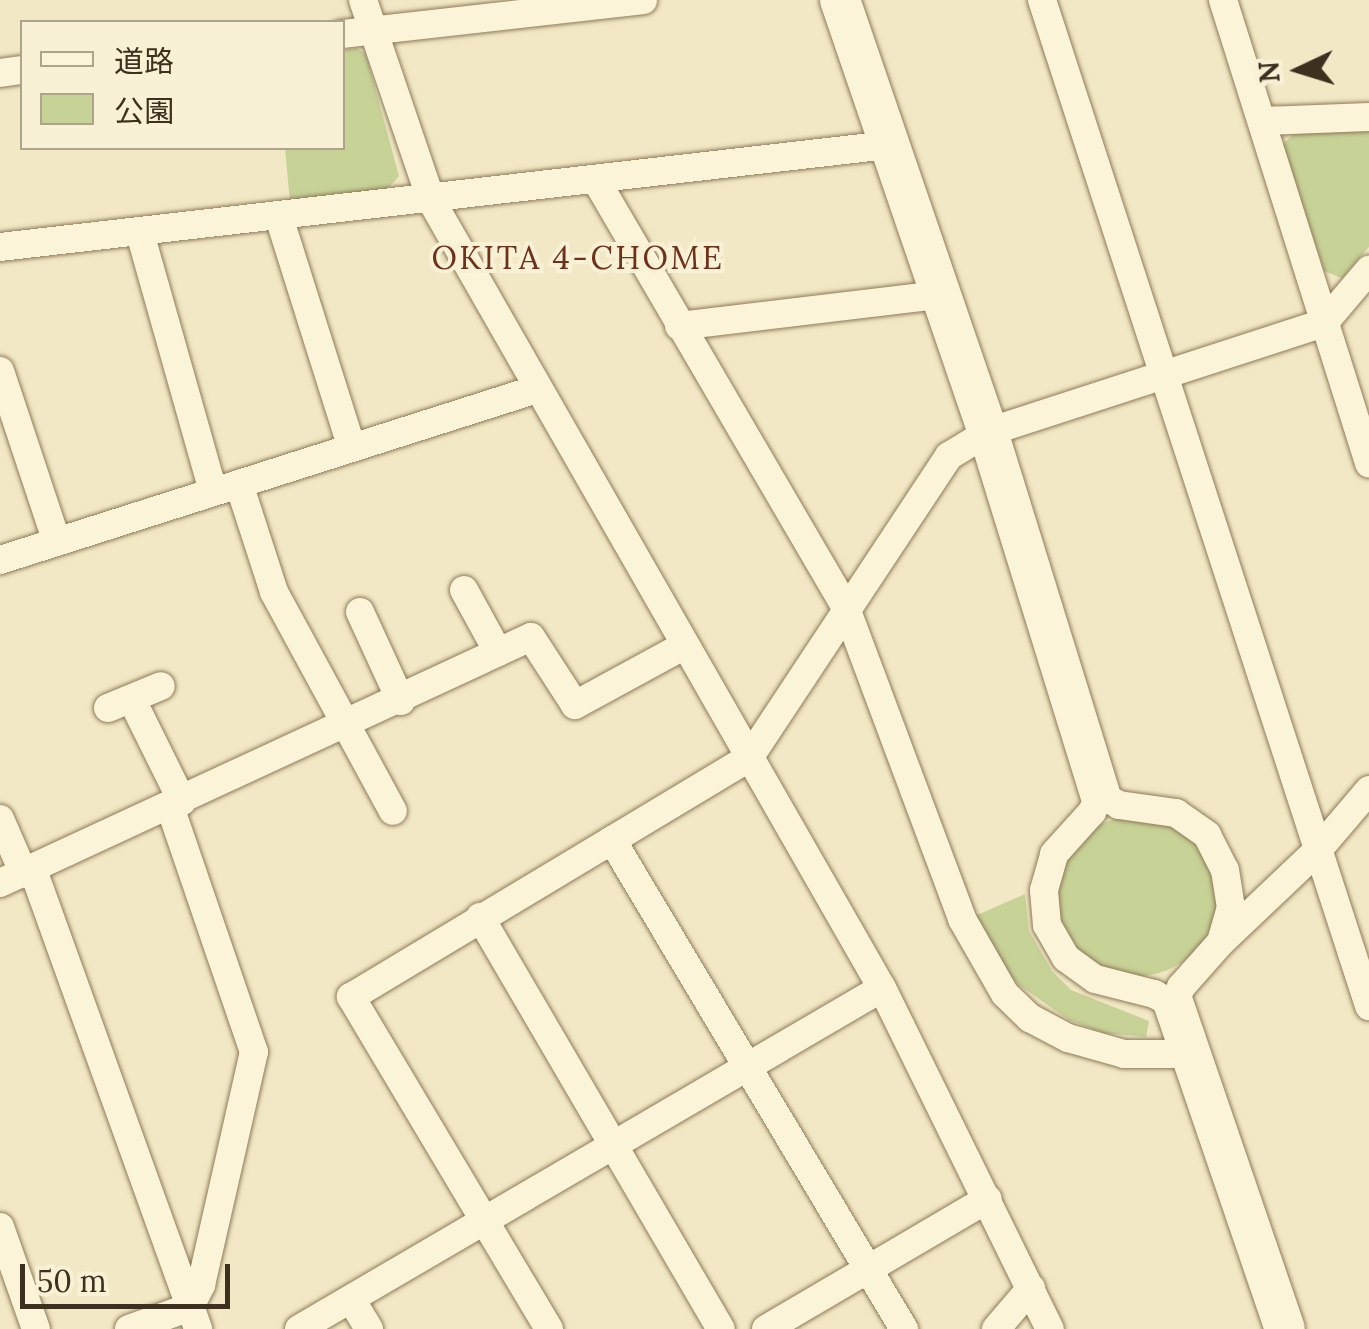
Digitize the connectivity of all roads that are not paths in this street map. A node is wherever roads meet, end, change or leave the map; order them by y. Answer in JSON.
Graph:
{"nodes":[{"id":1,"x":363,"y":0,"type":"edge"},
{"id":2,"x":644,"y":0,"type":"edge"},
{"id":3,"x":840,"y":0,"type":"edge"},
{"id":4,"x":1042,"y":0,"type":"edge"},
{"id":5,"x":1223,"y":0,"type":"edge"},
{"id":6,"x":372,"y":31,"type":"junction"},
{"id":7,"x":345,"y":34,"type":"edge"},
{"id":8,"x":1369,"y":117,"type":"edge"},
{"id":9,"x":1262,"y":121,"type":"junction"},
{"id":10,"x":890,"y":144,"type":"junction"},
{"id":11,"x":596,"y":180,"type":"junction"},
{"id":12,"x":430,"y":200,"type":"junction"},
{"id":13,"x":279,"y":217,"type":"junction"},
{"id":14,"x":140,"y":233,"type":"junction"},
{"id":15,"x":0,"y":247,"type":"edge"},
{"id":16,"x":1369,"y":270,"type":"edge"},
{"id":17,"x":940,"y":295,"type":"junction"},
{"id":18,"x":1324,"y":323,"type":"junction"},
{"id":19,"x":678,"y":326,"type":"junction"},
{"id":20,"x":0,"y":371,"type":"edge"},
{"id":21,"x":1163,"y":372,"type":"junction"},
{"id":22,"x":537,"y":390,"type":"junction"},
{"id":23,"x":988,"y":432,"type":"junction"},
{"id":24,"x":352,"y":448,"type":"junction"},
{"id":25,"x":1369,"y":464,"type":"edge"},
{"id":26,"x":226,"y":488,"type":"junction"},
{"id":27,"x":57,"y":542,"type":"junction"},
{"id":28,"x":0,"y":560,"type":"edge"},
{"id":29,"x":464,"y":590,"type":"dead end"},
{"id":30,"x":846,"y":608,"type":"junction"},
{"id":31,"x":360,"y":612,"type":"dead end"},
{"id":32,"x":682,"y":646,"type":"junction"},
{"id":33,"x":498,"y":652,"type":"junction"},
{"id":34,"x":160,"y":686,"type":"dead end"},
{"id":35,"x":401,"y":701,"type":"junction"},
{"id":36,"x":347,"y":726,"type":"junction"},
{"id":37,"x":749,"y":758,"type":"junction"},
{"id":38,"x":1369,"y":790,"type":"edge"},
{"id":39,"x":1100,"y":794,"type":"junction"},
{"id":40,"x":176,"y":804,"type":"junction"},
{"id":41,"x":393,"y":811,"type":"dead end"},
{"id":42,"x":0,"y":819,"type":"edge"},
{"id":43,"x":612,"y":840,"type":"junction"},
{"id":44,"x":1318,"y":850,"type":"junction"},
{"id":45,"x":19,"y":876,"type":"edge"},
{"id":46,"x":1228,"y":892,"type":"junction"},
{"id":47,"x":1264,"y":905,"type":"junction"},
{"id":48,"x":480,"y":917,"type":"junction"},
{"id":49,"x":1221,"y":942,"type":"junction"},
{"id":50,"x":882,"y":988,"type":"junction"},
{"id":51,"x":1174,"y":1006,"type":"junction"},
{"id":52,"x":1369,"y":1006,"type":"edge"},
{"id":53,"x":1192,"y":1054,"type":"junction"},
{"id":54,"x":748,"y":1067,"type":"junction"},
{"id":55,"x":614,"y":1144,"type":"junction"},
{"id":56,"x":988,"y":1199,"type":"junction"},
{"id":57,"x":484,"y":1220,"type":"junction"},
{"id":58,"x":0,"y":1227,"type":"edge"},
{"id":59,"x":871,"y":1269,"type":"junction"},
{"id":60,"x":1031,"y":1288,"type":"junction"},
{"id":61,"x":351,"y":1299,"type":"junction"},
{"id":62,"x":194,"y":1318,"type":"edge"},
{"id":63,"x":36,"y":1329,"type":"edge"},
{"id":64,"x":130,"y":1329,"type":"edge"},
{"id":65,"x":299,"y":1329,"type":"edge"},
{"id":66,"x":368,"y":1329,"type":"edge"},
{"id":67,"x":548,"y":1329,"type":"edge"},
{"id":68,"x":721,"y":1329,"type":"edge"},
{"id":69,"x":766,"y":1329,"type":"edge"},
{"id":70,"x":904,"y":1329,"type":"edge"},
{"id":71,"x":996,"y":1329,"type":"edge"},
{"id":72,"x":1050,"y":1329,"type":"edge"},
{"id":73,"x":1284,"y":1329,"type":"edge"}],
"edges":[{"from":1,"to":6,"type":"street"},
{"from":2,"to":6,"type":"street"},
{"from":3,"to":10,"type":"street"},
{"from":4,"to":21,"type":"street"},
{"from":5,"to":9,"type":"street"},
{"from":6,"to":7,"type":"street"},
{"from":6,"to":12,"type":"street"},
{"from":8,"to":9,"type":"street"},
{"from":9,"to":18,"type":"street"},
{"from":10,"to":11,"type":"street"},
{"from":10,"to":17,"type":"street"},
{"from":11,"to":12,"type":"street"},
{"from":11,"to":19,"type":"street"},
{"from":12,"to":13,"type":"street"},
{"from":12,"to":22,"type":"street"},
{"from":13,"to":14,"type":"street"},
{"from":13,"to":24,"type":"street"},
{"from":14,"to":15,"type":"street"},
{"from":14,"to":26,"type":"street"},
{"from":16,"to":18,"type":"street"},
{"from":17,"to":19,"type":"street"},
{"from":17,"to":23,"type":"street"},
{"from":18,"to":21,"type":"street"},
{"from":18,"to":25,"type":"street"},
{"from":19,"to":30,"type":"street"},
{"from":20,"to":27,"type":"street"},
{"from":21,"to":23,"type":"street"},
{"from":21,"to":44,"type":"street"},
{"from":22,"to":24,"type":"street"},
{"from":22,"to":32,"type":"street"},
{"from":23,"to":30,"type":"street"},
{"from":23,"to":39,"type":"street"},
{"from":24,"to":26,"type":"street"},
{"from":26,"to":27,"type":"street"},
{"from":26,"to":36,"type":"street"},
{"from":27,"to":28,"type":"street"},
{"from":29,"to":33,"type":"street"},
{"from":30,"to":37,"type":"street"},
{"from":30,"to":53,"type":"street"},
{"from":31,"to":35,"type":"street"},
{"from":32,"to":33,"type":"street"},
{"from":32,"to":37,"type":"street"},
{"from":33,"to":35,"type":"street"},
{"from":34,"to":40,"type":"street"},
{"from":35,"to":36,"type":"street"},
{"from":36,"to":40,"type":"street"},
{"from":36,"to":41,"type":"street"},
{"from":37,"to":43,"type":"street"},
{"from":37,"to":50,"type":"street"},
{"from":38,"to":44,"type":"street"},
{"from":39,"to":46,"type":"street"},
{"from":39,"to":51,"type":"street"},
{"from":40,"to":45,"type":"street"},
{"from":40,"to":62,"type":"street"},
{"from":42,"to":45,"type":"street"},
{"from":43,"to":48,"type":"street"},
{"from":43,"to":54,"type":"street"},
{"from":44,"to":47,"type":"street"},
{"from":44,"to":52,"type":"street"},
{"from":45,"to":62,"type":"street"},
{"from":46,"to":47,"type":"street"},
{"from":46,"to":49,"type":"street"},
{"from":47,"to":49,"type":"street"},
{"from":48,"to":55,"type":"street"},
{"from":48,"to":57,"type":"street"},
{"from":49,"to":51,"type":"street"},
{"from":50,"to":54,"type":"street"},
{"from":50,"to":56,"type":"street"},
{"from":51,"to":53,"type":"street"},
{"from":53,"to":73,"type":"street"},
{"from":54,"to":55,"type":"street"},
{"from":54,"to":59,"type":"street"},
{"from":55,"to":57,"type":"street"},
{"from":55,"to":68,"type":"street"},
{"from":56,"to":59,"type":"street"},
{"from":56,"to":60,"type":"street"},
{"from":57,"to":61,"type":"street"},
{"from":57,"to":67,"type":"street"},
{"from":58,"to":63,"type":"street"},
{"from":59,"to":69,"type":"street"},
{"from":59,"to":70,"type":"street"},
{"from":60,"to":71,"type":"street"},
{"from":60,"to":72,"type":"street"},
{"from":61,"to":65,"type":"street"},
{"from":61,"to":66,"type":"street"},
{"from":62,"to":64,"type":"street"}]}
